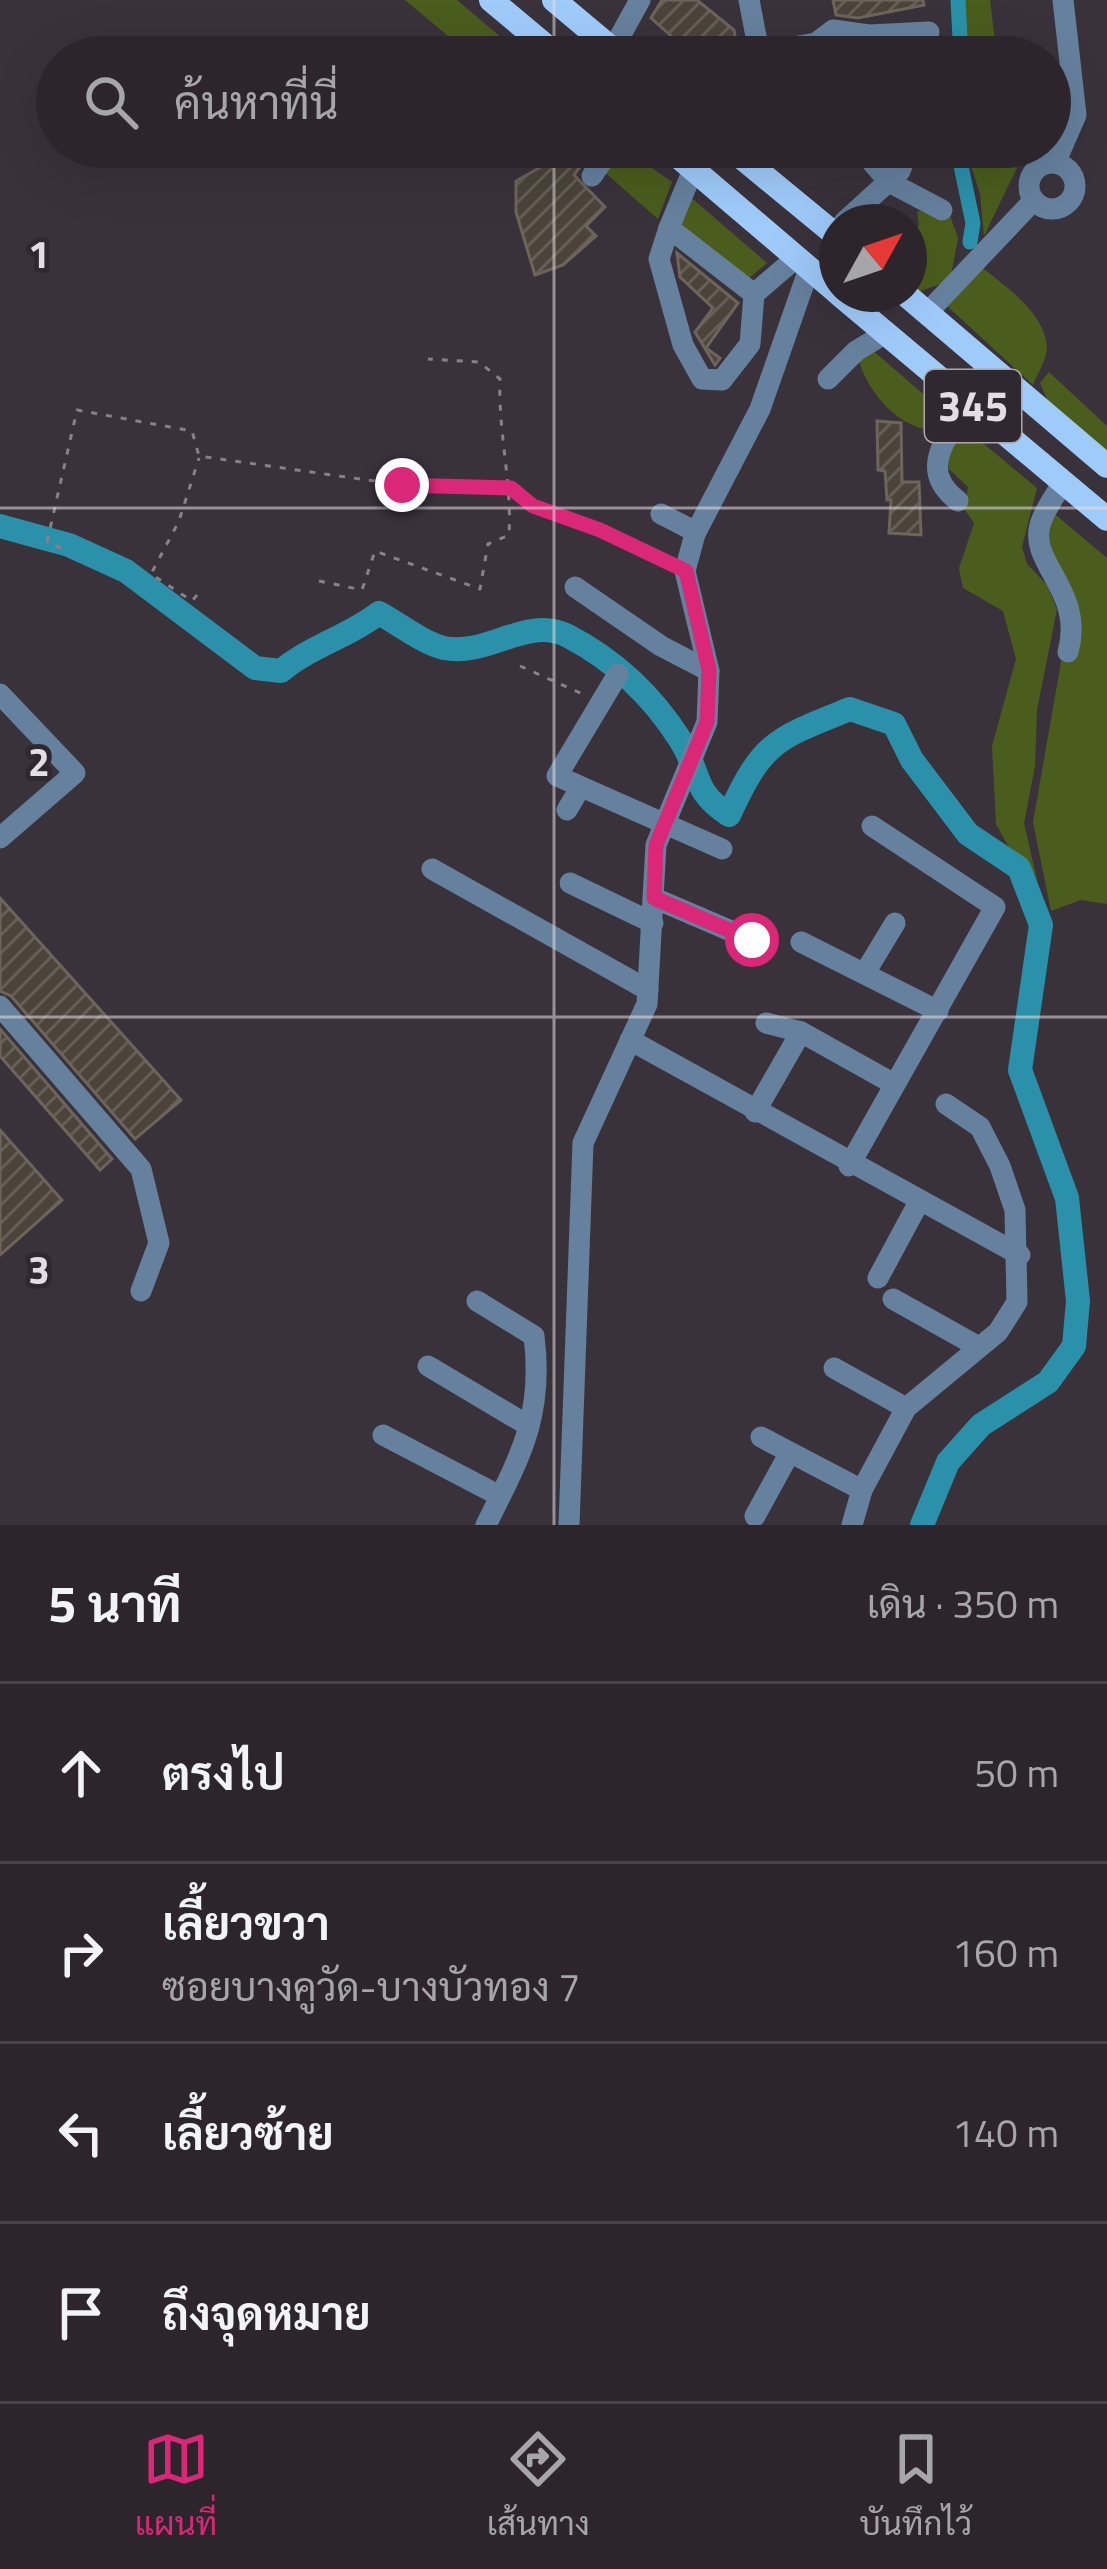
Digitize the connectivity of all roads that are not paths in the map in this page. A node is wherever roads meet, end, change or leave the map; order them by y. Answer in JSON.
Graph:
{"nodes":[{"id":1,"x":491,"y":0,"type":"edge"},
{"id":2,"x":640,"y":0,"type":"edge"},
{"id":3,"x":749,"y":0,"type":"edge"},
{"id":4,"x":1063,"y":0,"type":"edge"},
{"id":5,"x":560,"y":2,"type":"edge"},
{"id":6,"x":929,"y":32,"type":"dead end"},
{"id":7,"x":529,"y":36,"type":"edge"},
{"id":8,"x":599,"y":36,"type":"edge"},
{"id":9,"x":625,"y":36,"type":"edge"},
{"id":10,"x":756,"y":36,"type":"edge"},
{"id":11,"x":825,"y":36,"type":"edge"},
{"id":12,"x":1067,"y":36,"type":"edge"},
{"id":13,"x":1071,"y":71,"type":"edge"},
{"id":14,"x":1071,"y":127,"type":"edge"},
{"id":15,"x":598,"y":168,"type":"edge"},
{"id":16,"x":684,"y":168,"type":"edge"},
{"id":17,"x":754,"y":168,"type":"edge"},
{"id":18,"x":762,"y":168,"type":"edge"},
{"id":19,"x":870,"y":168,"type":"edge"},
{"id":20,"x":901,"y":168,"type":"edge"},
{"id":21,"x":1038,"y":168,"type":"edge"},
{"id":22,"x":1062,"y":168,"type":"edge"},
{"id":23,"x":762,"y":175,"type":"junction"},
{"id":24,"x":592,"y":176,"type":"dead end"},
{"id":25,"x":691,"y":176,"type":"junction"},
{"id":26,"x":880,"y":190,"type":"junction"},
{"id":27,"x":1034,"y":200,"type":"junction"},
{"id":28,"x":864,"y":204,"type":"edge"},
{"id":29,"x":942,"y":210,"type":"dead end"},
{"id":30,"x":819,"y":213,"type":"edge"},
{"id":31,"x":670,"y":224,"type":"junction"},
{"id":32,"x":802,"y":264,"type":"junction"},
{"id":33,"x":819,"y":278,"type":"edge"},
{"id":34,"x":754,"y":294,"type":"junction"},
{"id":35,"x":861,"y":312,"type":"edge"},
{"id":36,"x":927,"y":313,"type":"joint"},
{"id":37,"x":886,"y":333,"type":"junction"},
{"id":38,"x":828,"y":380,"type":"dead end"},
{"id":39,"x":971,"y":405,"type":"junction"},
{"id":40,"x":1107,"y":466,"type":"edge"},
{"id":41,"x":1064,"y":482,"type":"junction"},
{"id":42,"x":958,"y":501,"type":"dead end"},
{"id":43,"x":661,"y":514,"type":"dead end"},
{"id":44,"x":1107,"y":519,"type":"edge"},
{"id":45,"x":696,"y":532,"type":"junction"},
{"id":46,"x":575,"y":587,"type":"dead end"},
{"id":47,"x":1068,"y":652,"type":"dead end"},
{"id":48,"x":709,"y":670,"type":"junction"},
{"id":49,"x":618,"y":674,"type":"dead end"},
{"id":50,"x":0,"y":694,"type":"edge"},
{"id":51,"x":580,"y":788,"type":"junction"},
{"id":52,"x":567,"y":809,"type":"dead end"},
{"id":53,"x":665,"y":824,"type":"junction"},
{"id":54,"x":872,"y":826,"type":"dead end"},
{"id":55,"x":0,"y":838,"type":"edge"},
{"id":56,"x":722,"y":849,"type":"dead end"},
{"id":57,"x":432,"y":869,"type":"dead end"},
{"id":58,"x":570,"y":883,"type":"dead end"},
{"id":59,"x":654,"y":898,"type":"junction"},
{"id":60,"x":653,"y":923,"type":"junction"},
{"id":61,"x":895,"y":923,"type":"dead end"},
{"id":62,"x":752,"y":940,"type":"dead end"},
{"id":63,"x":801,"y":942,"type":"dead end"},
{"id":64,"x":866,"y":971,"type":"junction"},
{"id":65,"x":648,"y":990,"type":"junction"},
{"id":66,"x":0,"y":1006,"type":"edge"},
{"id":67,"x":938,"y":1011,"type":"junction"},
{"id":68,"x":766,"y":1023,"type":"dead end"},
{"id":69,"x":801,"y":1032,"type":"junction"},
{"id":70,"x":631,"y":1040,"type":"junction"},
{"id":71,"x":894,"y":1084,"type":"junction"},
{"id":72,"x":946,"y":1104,"type":"dead end"},
{"id":73,"x":755,"y":1112,"type":"junction"},
{"id":74,"x":849,"y":1166,"type":"junction"},
{"id":75,"x":919,"y":1202,"type":"junction"},
{"id":76,"x":1020,"y":1255,"type":"junction"},
{"id":77,"x":878,"y":1278,"type":"dead end"},
{"id":78,"x":141,"y":1292,"type":"dead end"},
{"id":79,"x":893,"y":1299,"type":"dead end"},
{"id":80,"x":476,"y":1301,"type":"dead end"},
{"id":81,"x":977,"y":1346,"type":"junction"},
{"id":82,"x":428,"y":1366,"type":"dead end"},
{"id":83,"x":834,"y":1368,"type":"dead end"},
{"id":84,"x":538,"y":1372,"type":"junction"},
{"id":85,"x":572,"y":1372,"type":"junction"},
{"id":86,"x":907,"y":1408,"type":"junction"},
{"id":87,"x":529,"y":1426,"type":"junction"},
{"id":88,"x":383,"y":1435,"type":"dead end"},
{"id":89,"x":760,"y":1437,"type":"dead end"},
{"id":90,"x":789,"y":1454,"type":"junction"},
{"id":91,"x":862,"y":1490,"type":"junction"},
{"id":92,"x":500,"y":1496,"type":"junction"},
{"id":93,"x":754,"y":1516,"type":"dead end"},
{"id":94,"x":486,"y":1525,"type":"edge"},
{"id":95,"x":569,"y":1525,"type":"edge"},
{"id":96,"x":853,"y":1525,"type":"edge"}],
"edges":[{"from":1,"to":7,"type":"main road"},
{"from":2,"to":9,"type":"street"},
{"from":3,"to":10,"type":"street"},
{"from":4,"to":12,"type":"street"},
{"from":5,"to":8,"type":"main road"},
{"from":6,"to":11,"type":"street"},
{"from":13,"to":14,"type":"street"},
{"from":15,"to":24,"type":"street"},
{"from":16,"to":25,"type":"main road","number":"345"},
{"from":17,"to":23,"type":"main road"},
{"from":18,"to":23,"type":"street"},
{"from":19,"to":26,"type":"street"},
{"from":20,"to":26,"type":"street"},
{"from":21,"to":27,"type":"street"},
{"from":22,"to":27,"type":"street"},
{"from":23,"to":30,"type":"main road"},
{"from":25,"to":31,"type":"street"},
{"from":25,"to":32,"type":"main road","number":"345"},
{"from":26,"to":28,"type":"street"},
{"from":26,"to":29,"type":"street"},
{"from":27,"to":36,"type":"street"},
{"from":31,"to":34,"type":"street"},
{"from":31,"to":34,"type":"street"},
{"from":32,"to":33,"type":"main road","number":"345"},
{"from":32,"to":34,"type":"street"},
{"from":32,"to":45,"type":"street"},
{"from":35,"to":37,"type":"main road","number":"345"},
{"from":36,"to":40,"type":"main road","number":"345"},
{"from":37,"to":38,"type":"street"},
{"from":37,"to":39,"type":"main road","number":"345"},
{"from":39,"to":41,"type":"main road","number":"345"},
{"from":39,"to":42,"type":"street"},
{"from":41,"to":44,"type":"main road","number":"345"},
{"from":41,"to":47,"type":"street"},
{"from":43,"to":45,"type":"street"},
{"from":45,"to":48,"type":"street"},
{"from":46,"to":48,"type":"street"},
{"from":48,"to":53,"type":"street"},
{"from":49,"to":51,"type":"street"},
{"from":50,"to":55,"type":"street"},
{"from":51,"to":52,"type":"street"},
{"from":51,"to":53,"type":"street"},
{"from":53,"to":56,"type":"street"},
{"from":53,"to":59,"type":"street"},
{"from":54,"to":67,"type":"street"},
{"from":57,"to":65,"type":"street"},
{"from":58,"to":60,"type":"street"},
{"from":59,"to":60,"type":"street"},
{"from":59,"to":62,"type":"street"},
{"from":60,"to":65,"type":"street"},
{"from":61,"to":64,"type":"street"},
{"from":63,"to":64,"type":"street"},
{"from":64,"to":67,"type":"street"},
{"from":65,"to":70,"type":"street"},
{"from":66,"to":78,"type":"street"},
{"from":67,"to":71,"type":"street"},
{"from":68,"to":69,"type":"street"},
{"from":69,"to":71,"type":"street"},
{"from":69,"to":73,"type":"street"},
{"from":70,"to":73,"type":"street"},
{"from":70,"to":85,"type":"street"},
{"from":71,"to":74,"type":"street"},
{"from":72,"to":76,"type":"street"},
{"from":73,"to":74,"type":"street"},
{"from":74,"to":75,"type":"street"},
{"from":75,"to":76,"type":"street"},
{"from":75,"to":77,"type":"street"},
{"from":76,"to":81,"type":"street"},
{"from":79,"to":81,"type":"street"},
{"from":80,"to":84,"type":"street"},
{"from":81,"to":86,"type":"street"},
{"from":82,"to":87,"type":"street"},
{"from":83,"to":86,"type":"street"},
{"from":84,"to":85,"type":"street"},
{"from":84,"to":87,"type":"street"},
{"from":85,"to":95,"type":"street"},
{"from":86,"to":91,"type":"street"},
{"from":87,"to":92,"type":"street"},
{"from":88,"to":92,"type":"street"},
{"from":89,"to":90,"type":"street"},
{"from":90,"to":91,"type":"street"},
{"from":90,"to":93,"type":"street"},
{"from":91,"to":96,"type":"street"},
{"from":92,"to":94,"type":"street"}]}
